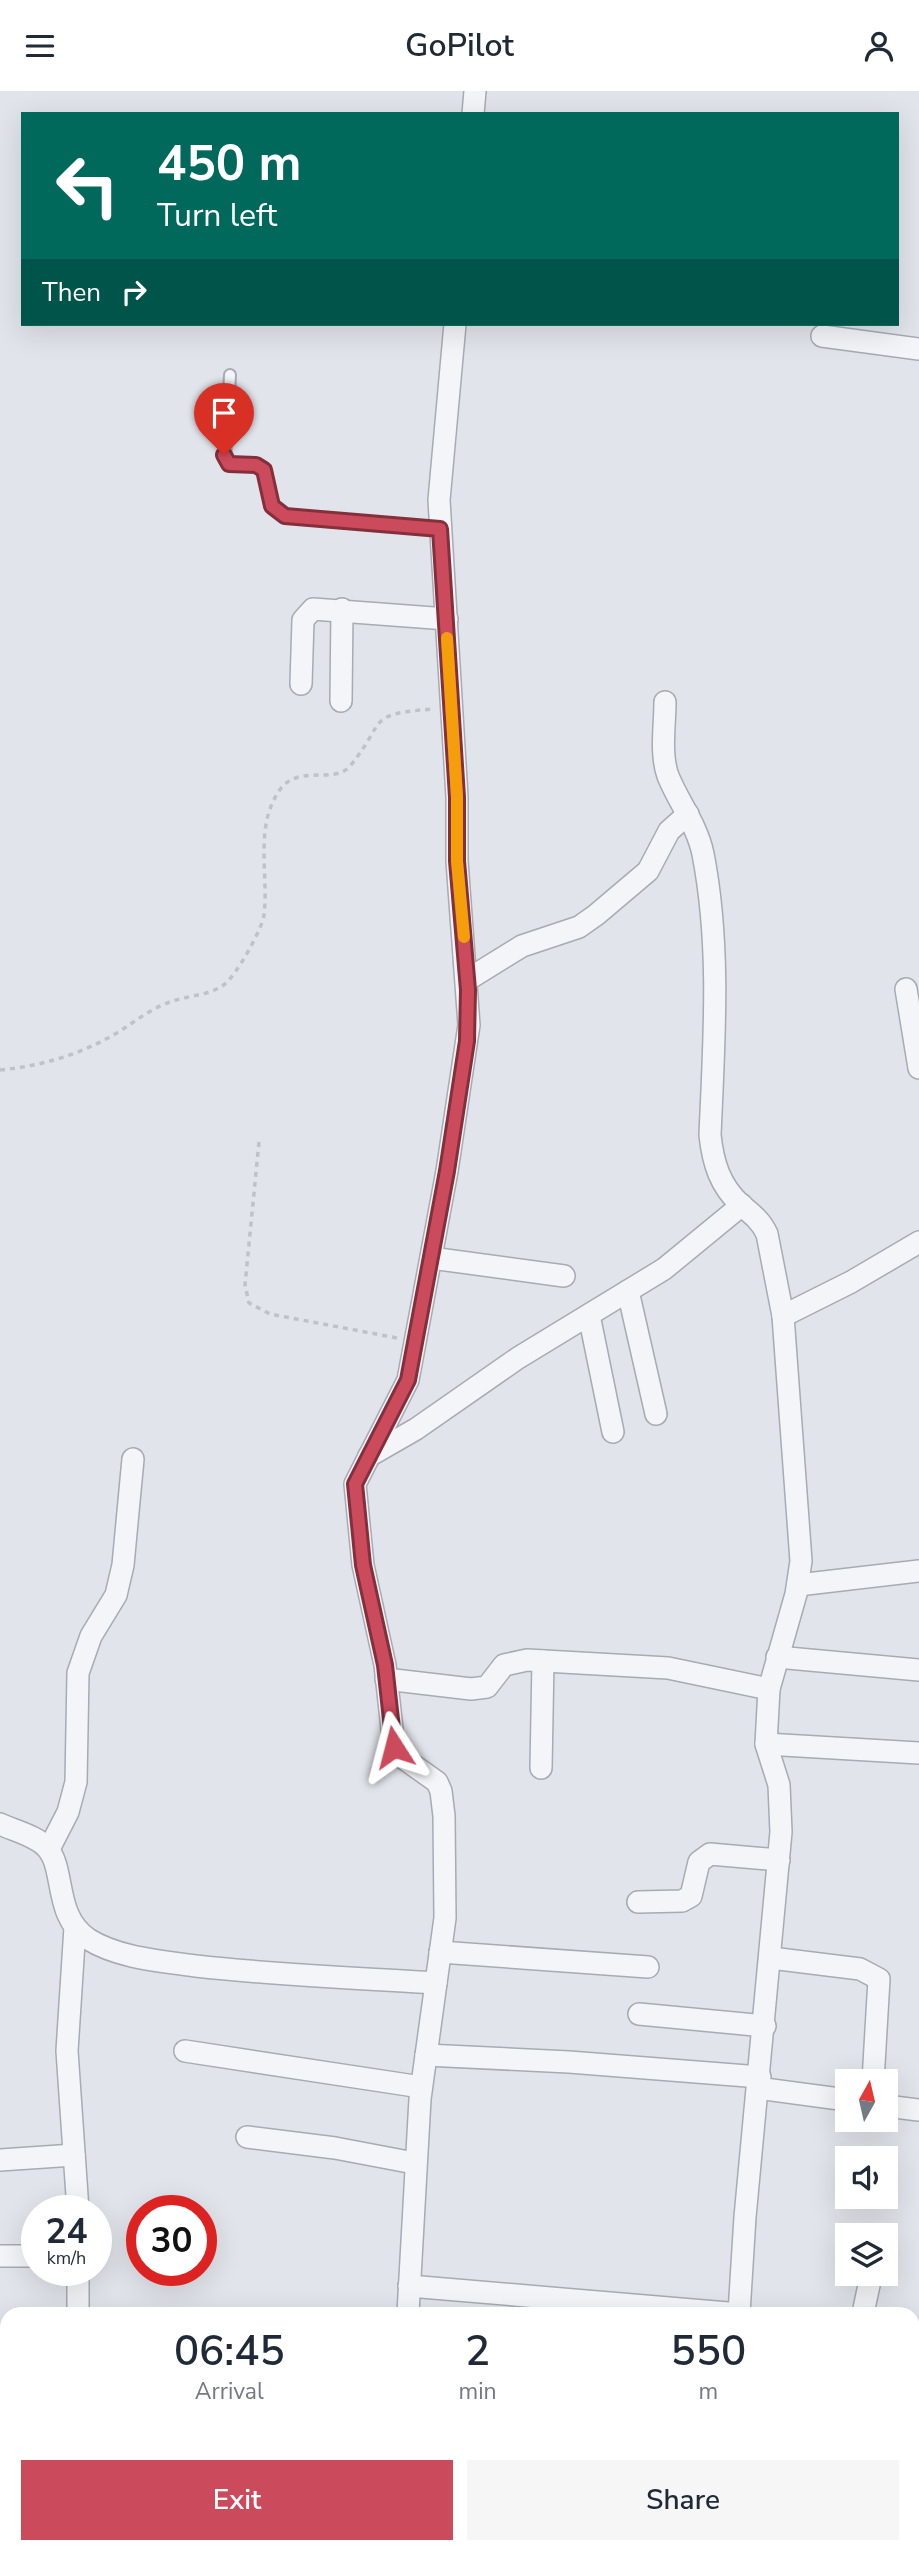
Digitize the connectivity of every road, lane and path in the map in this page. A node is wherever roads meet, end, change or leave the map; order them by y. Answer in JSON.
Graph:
{"nodes":[{"id":1,"x":475,"y":91,"type":"edge"},
{"id":2,"x":473,"y":112,"type":"edge"},
{"id":3,"x":455,"y":326,"type":"edge"},
{"id":4,"x":822,"y":336,"type":"dead end"},
{"id":5,"x":919,"y":349,"type":"edge"},
{"id":6,"x":230,"y":375,"type":"dead end"},
{"id":7,"x":440,"y":529,"type":"junction"},
{"id":8,"x":342,"y":609,"type":"junction"},
{"id":9,"x":447,"y":619,"type":"junction"},
{"id":10,"x":301,"y":684,"type":"dead end"},
{"id":11,"x":341,"y":701,"type":"dead end"},
{"id":12,"x":665,"y":702,"type":"dead end"},
{"id":13,"x":450,"y":708,"type":"junction"},
{"id":14,"x":688,"y":814,"type":"junction"},
{"id":15,"x":467,"y":980,"type":"junction"},
{"id":16,"x":906,"y":989,"type":"dead end"},
{"id":17,"x":919,"y":1068,"type":"edge"},
{"id":18,"x":0,"y":1070,"type":"edge"},
{"id":19,"x":259,"y":1142,"type":"dead end"},
{"id":20,"x":742,"y":1205,"type":"junction"},
{"id":21,"x":919,"y":1242,"type":"edge"},
{"id":22,"x":431,"y":1258,"type":"junction"},
{"id":23,"x":564,"y":1276,"type":"dead end"},
{"id":24,"x":628,"y":1291,"type":"junction"},
{"id":25,"x":589,"y":1315,"type":"junction"},
{"id":26,"x":783,"y":1316,"type":"junction"},
{"id":27,"x":416,"y":1342,"type":"junction"},
{"id":28,"x":656,"y":1414,"type":"dead end"},
{"id":29,"x":613,"y":1432,"type":"dead end"},
{"id":30,"x":367,"y":1457,"type":"junction"},
{"id":31,"x":133,"y":1459,"type":"dead end"},
{"id":32,"x":919,"y":1571,"type":"edge"},
{"id":33,"x":799,"y":1585,"type":"junction"},
{"id":34,"x":777,"y":1657,"type":"junction"},
{"id":35,"x":543,"y":1661,"type":"junction"},
{"id":36,"x":919,"y":1670,"type":"edge"},
{"id":37,"x":386,"y":1679,"type":"junction"},
{"id":38,"x":769,"y":1689,"type":"junction"},
{"id":39,"x":766,"y":1744,"type":"junction"},
{"id":40,"x":919,"y":1753,"type":"edge"},
{"id":41,"x":541,"y":1768,"type":"dead end"},
{"id":42,"x":0,"y":1824,"type":"edge"},
{"id":43,"x":49,"y":1850,"type":"junction"},
{"id":44,"x":779,"y":1860,"type":"junction"},
{"id":45,"x":638,"y":1902,"type":"dead end"},
{"id":46,"x":75,"y":1927,"type":"junction"},
{"id":47,"x":440,"y":1952,"type":"junction"},
{"id":48,"x":771,"y":1958,"type":"junction"},
{"id":49,"x":648,"y":1967,"type":"dead end"},
{"id":50,"x":436,"y":1983,"type":"junction"},
{"id":51,"x":639,"y":2014,"type":"dead end"},
{"id":52,"x":765,"y":2026,"type":"junction"},
{"id":53,"x":185,"y":2051,"type":"dead end"},
{"id":54,"x":426,"y":2055,"type":"junction"},
{"id":55,"x":874,"y":2069,"type":"edge"},
{"id":56,"x":759,"y":2082,"type":"junction"},
{"id":57,"x":421,"y":2087,"type":"junction"},
{"id":58,"x":835,"y":2098,"type":"edge"},
{"id":59,"x":898,"y":2107,"type":"edge"},
{"id":60,"x":919,"y":2110,"type":"edge"},
{"id":61,"x":247,"y":2137,"type":"dead end"},
{"id":62,"x":74,"y":2155,"type":"junction"},
{"id":63,"x":0,"y":2160,"type":"edge"},
{"id":64,"x":414,"y":2163,"type":"junction"},
{"id":65,"x":77,"y":2195,"type":"edge"},
{"id":66,"x":0,"y":2256,"type":"edge"},
{"id":67,"x":21,"y":2256,"type":"edge"},
{"id":68,"x":78,"y":2286,"type":"edge"},
{"id":69,"x":409,"y":2286,"type":"junction"},
{"id":70,"x":869,"y":2286,"type":"edge"},
{"id":71,"x":78,"y":2307,"type":"edge"},
{"id":72,"x":408,"y":2307,"type":"edge"},
{"id":73,"x":574,"y":2307,"type":"edge"},
{"id":74,"x":739,"y":2307,"type":"edge"},
{"id":75,"x":864,"y":2307,"type":"edge"}],
"edges":[{"from":1,"to":2,"type":"street"},
{"from":3,"to":7,"type":"street"},
{"from":4,"to":5,"type":"street"},
{"from":6,"to":7,"type":"lane"},
{"from":7,"to":9,"type":"street"},
{"from":8,"to":9,"type":"street"},
{"from":8,"to":10,"type":"street"},
{"from":8,"to":11,"type":"street"},
{"from":9,"to":13,"type":"street"},
{"from":12,"to":14,"type":"street"},
{"from":13,"to":15,"type":"street"},
{"from":13,"to":18,"type":"path"},
{"from":14,"to":15,"type":"street"},
{"from":14,"to":20,"type":"street"},
{"from":15,"to":22,"type":"street"},
{"from":16,"to":17,"type":"street"},
{"from":19,"to":27,"type":"path"},
{"from":20,"to":24,"type":"street"},
{"from":20,"to":26,"type":"street"},
{"from":21,"to":26,"type":"street"},
{"from":22,"to":23,"type":"street"},
{"from":22,"to":27,"type":"street"},
{"from":24,"to":25,"type":"street"},
{"from":24,"to":28,"type":"street"},
{"from":25,"to":29,"type":"street"},
{"from":25,"to":30,"type":"street"},
{"from":26,"to":33,"type":"street"},
{"from":27,"to":30,"type":"street"},
{"from":30,"to":37,"type":"street"},
{"from":31,"to":43,"type":"street"},
{"from":32,"to":33,"type":"street"},
{"from":33,"to":34,"type":"street"},
{"from":34,"to":36,"type":"street"},
{"from":34,"to":38,"type":"street"},
{"from":35,"to":37,"type":"street"},
{"from":35,"to":38,"type":"street"},
{"from":35,"to":41,"type":"street"},
{"from":37,"to":47,"type":"street"},
{"from":38,"to":39,"type":"street"},
{"from":39,"to":40,"type":"street"},
{"from":39,"to":44,"type":"street"},
{"from":42,"to":43,"type":"street"},
{"from":43,"to":46,"type":"street"},
{"from":44,"to":45,"type":"street"},
{"from":44,"to":48,"type":"street"},
{"from":46,"to":50,"type":"street"},
{"from":46,"to":62,"type":"street"},
{"from":47,"to":49,"type":"street"},
{"from":47,"to":50,"type":"street"},
{"from":48,"to":52,"type":"street"},
{"from":48,"to":55,"type":"street"},
{"from":50,"to":54,"type":"street"},
{"from":51,"to":52,"type":"street"},
{"from":52,"to":56,"type":"street"},
{"from":53,"to":57,"type":"street"},
{"from":54,"to":56,"type":"street"},
{"from":54,"to":57,"type":"street"},
{"from":56,"to":58,"type":"street"},
{"from":56,"to":74,"type":"street"},
{"from":57,"to":64,"type":"street"},
{"from":59,"to":60,"type":"street"},
{"from":61,"to":64,"type":"street"},
{"from":62,"to":63,"type":"street"},
{"from":62,"to":65,"type":"street"},
{"from":64,"to":69,"type":"street"},
{"from":66,"to":67,"type":"street"},
{"from":68,"to":71,"type":"street"},
{"from":69,"to":72,"type":"street"},
{"from":69,"to":73,"type":"street"},
{"from":70,"to":75,"type":"street"}]}
